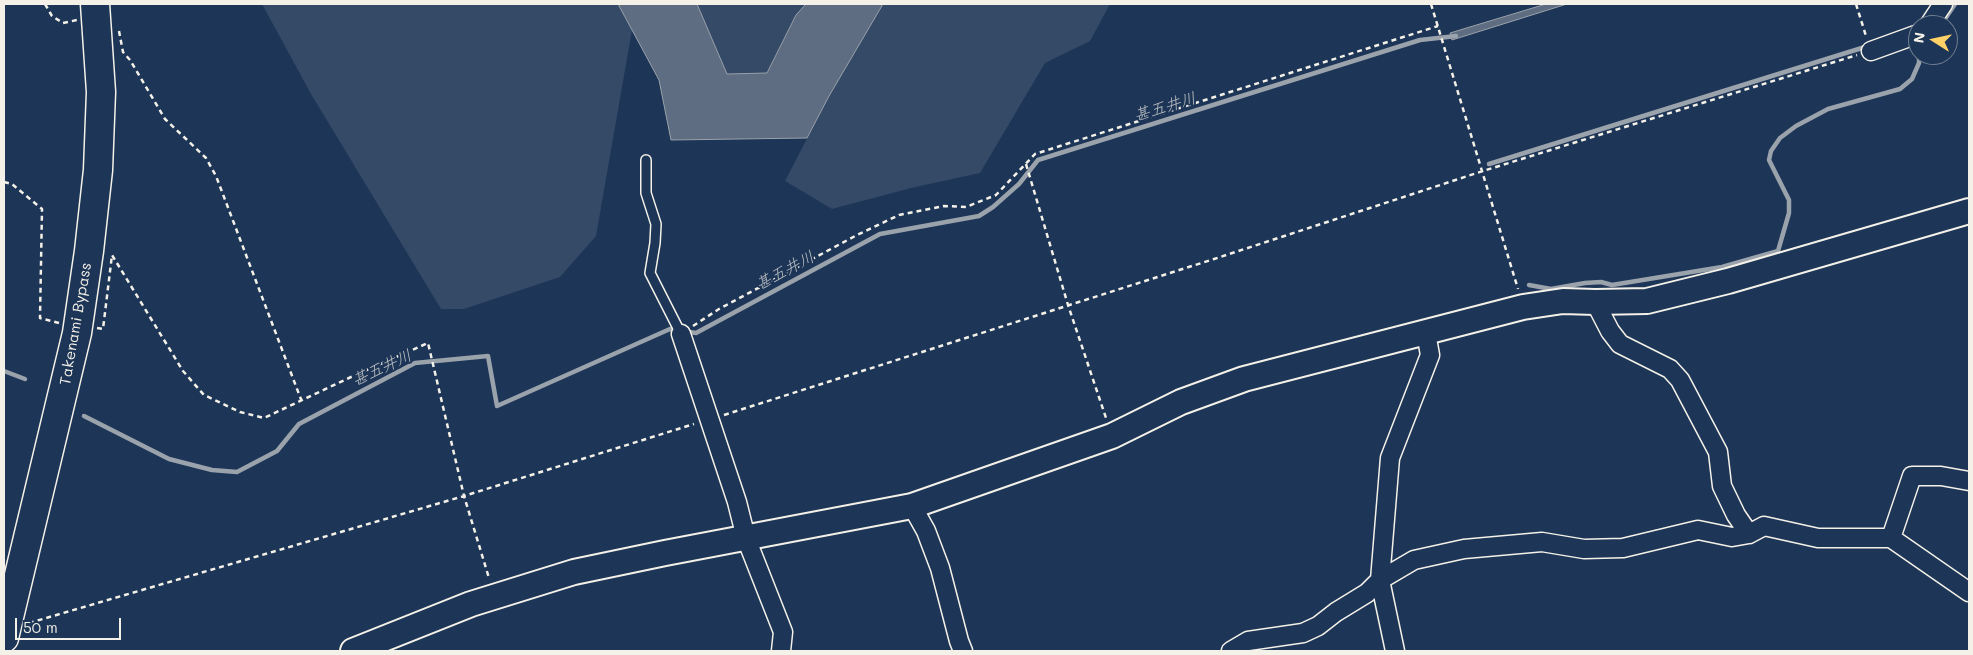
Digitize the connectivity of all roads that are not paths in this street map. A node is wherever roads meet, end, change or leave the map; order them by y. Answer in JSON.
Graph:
{"nodes":[{"id":1,"x":1943,"y":4,"type":"edge"},
{"id":2,"x":88,"y":11,"type":"edge"},
{"id":3,"x":1936,"y":15,"type":"edge"},
{"id":4,"x":1908,"y":38,"type":"edge"},
{"id":5,"x":1871,"y":51,"type":"road end"},
{"id":6,"x":646,"y":160,"type":"dead end"},
{"id":7,"x":1969,"y":211,"type":"edge"},
{"id":8,"x":1595,"y":302,"type":"junction"},
{"id":9,"x":70,"y":325,"type":"junction"},
{"id":10,"x":1426,"y":333,"type":"junction"},
{"id":11,"x":681,"y":334,"type":"joint"},
{"id":12,"x":1969,"y":481,"type":"edge"},
{"id":13,"x":912,"y":506,"type":"junction"},
{"id":14,"x":1749,"y":534,"type":"junction"},
{"id":15,"x":746,"y":538,"type":"junction"},
{"id":16,"x":1891,"y":538,"type":"junction"},
{"id":17,"x":4,"y":564,"type":"edge"},
{"id":18,"x":1380,"y":580,"type":"junction"},
{"id":19,"x":1969,"y":592,"type":"edge"},
{"id":20,"x":5,"y":634,"type":"edge"},
{"id":21,"x":353,"y":651,"type":"edge"},
{"id":22,"x":781,"y":651,"type":"edge"},
{"id":23,"x":963,"y":651,"type":"edge"},
{"id":24,"x":1231,"y":651,"type":"edge"},
{"id":25,"x":1395,"y":651,"type":"edge"}],
"edges":[{"from":1,"to":3,"type":"street"},
{"from":2,"to":9,"type":"highway","name":"Takenami Bypass"},
{"from":4,"to":5,"type":"street"},
{"from":6,"to":11,"type":"lane"},
{"from":7,"to":8,"type":"street"},
{"from":8,"to":10,"type":"street"},
{"from":8,"to":14,"type":"street"},
{"from":9,"to":17,"type":"highway","name":"Takenami Bypass"},
{"from":9,"to":20,"type":"highway","name":"Takenami Bypass"},
{"from":10,"to":13,"type":"street"},
{"from":10,"to":18,"type":"street"},
{"from":11,"to":15,"type":"street"},
{"from":12,"to":16,"type":"street"},
{"from":13,"to":15,"type":"street"},
{"from":13,"to":23,"type":"street"},
{"from":14,"to":16,"type":"street"},
{"from":14,"to":18,"type":"street"},
{"from":15,"to":21,"type":"street"},
{"from":15,"to":22,"type":"street"},
{"from":16,"to":19,"type":"street"},
{"from":18,"to":24,"type":"street"},
{"from":18,"to":25,"type":"street"}]}
